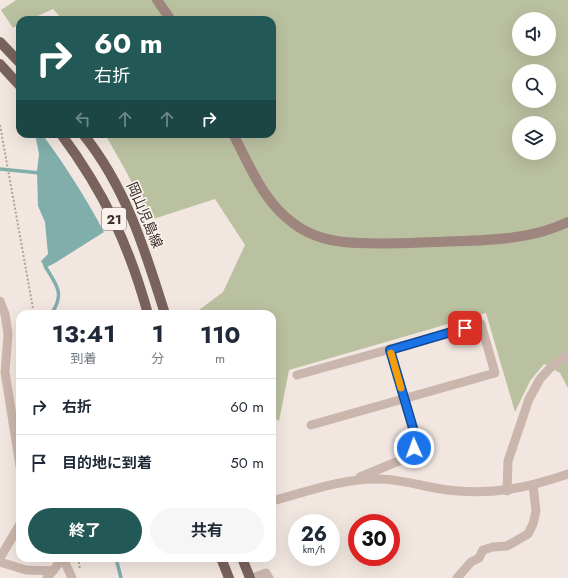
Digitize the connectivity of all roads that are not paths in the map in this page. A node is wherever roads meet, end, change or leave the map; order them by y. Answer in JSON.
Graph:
{"nodes":[{"id":1,"x":157,"y":0,"type":"edge"},
{"id":2,"x":168,"y":16,"type":"edge"},
{"id":3,"x":0,"y":42,"type":"edge"},
{"id":4,"x":16,"y":59,"type":"edge"},
{"id":5,"x":0,"y":64,"type":"edge"},
{"id":6,"x":16,"y":82,"type":"edge"},
{"id":7,"x":64,"y":138,"type":"edge"},
{"id":8,"x":86,"y":138,"type":"edge"},
{"id":9,"x":235,"y":138,"type":"edge"},
{"id":10,"x":568,"y":222,"type":"edge"},
{"id":11,"x":0,"y":301,"type":"edge"},
{"id":12,"x":147,"y":310,"type":"edge"},
{"id":13,"x":164,"y":310,"type":"edge"},
{"id":14,"x":390,"y":350,"type":"junction"},
{"id":15,"x":568,"y":355,"type":"edge"},
{"id":16,"x":297,"y":375,"type":"dead end"},
{"id":17,"x":404,"y":399,"type":"junction"},
{"id":18,"x":311,"y":425,"type":"dead end"},
{"id":19,"x":16,"y":441,"type":"edge"},
{"id":20,"x":568,"y":474,"type":"edge"},
{"id":21,"x":355,"y":479,"type":"junction"},
{"id":22,"x":533,"y":485,"type":"junction"},
{"id":23,"x":507,"y":491,"type":"junction"},
{"id":24,"x":276,"y":499,"type":"edge"},
{"id":25,"x":16,"y":533,"type":"edge"},
{"id":26,"x":60,"y":562,"type":"edge"},
{"id":27,"x":65,"y":562,"type":"edge"},
{"id":28,"x":223,"y":562,"type":"edge"},
{"id":29,"x":244,"y":562,"type":"edge"},
{"id":30,"x":2,"y":564,"type":"edge"},
{"id":31,"x":50,"y":574,"type":"edge"},
{"id":32,"x":72,"y":578,"type":"edge"},
{"id":33,"x":229,"y":578,"type":"edge"},
{"id":34,"x":252,"y":578,"type":"edge"},
{"id":35,"x":269,"y":578,"type":"edge"},
{"id":36,"x":457,"y":578,"type":"edge"}],
"edges":[{"from":1,"to":2,"type":"street"},
{"from":3,"to":4,"type":"main road"},
{"from":5,"to":6,"type":"main road"},
{"from":7,"to":12,"type":"main road","name":"岡山児島線","number":"21"},
{"from":8,"to":13,"type":"main road","name":"岡山児島線","number":"21"},
{"from":9,"to":10,"type":"street"},
{"from":11,"to":19,"type":"street"},
{"from":14,"to":16,"type":"street"},
{"from":14,"to":17,"type":"street"},
{"from":14,"to":17,"type":"street"},
{"from":15,"to":23,"type":"street"},
{"from":17,"to":18,"type":"street"},
{"from":17,"to":21,"type":"street"},
{"from":20,"to":22,"type":"street"},
{"from":21,"to":23,"type":"street"},
{"from":21,"to":24,"type":"street"},
{"from":22,"to":23,"type":"street"},
{"from":22,"to":36,"type":"street"},
{"from":25,"to":30,"type":"street"},
{"from":26,"to":31,"type":"street"},
{"from":27,"to":32,"type":"street"},
{"from":28,"to":33,"type":"main road"},
{"from":29,"to":34,"type":"main road"},
{"from":30,"to":31,"type":"street"},
{"from":34,"to":35,"type":"street"}]}
